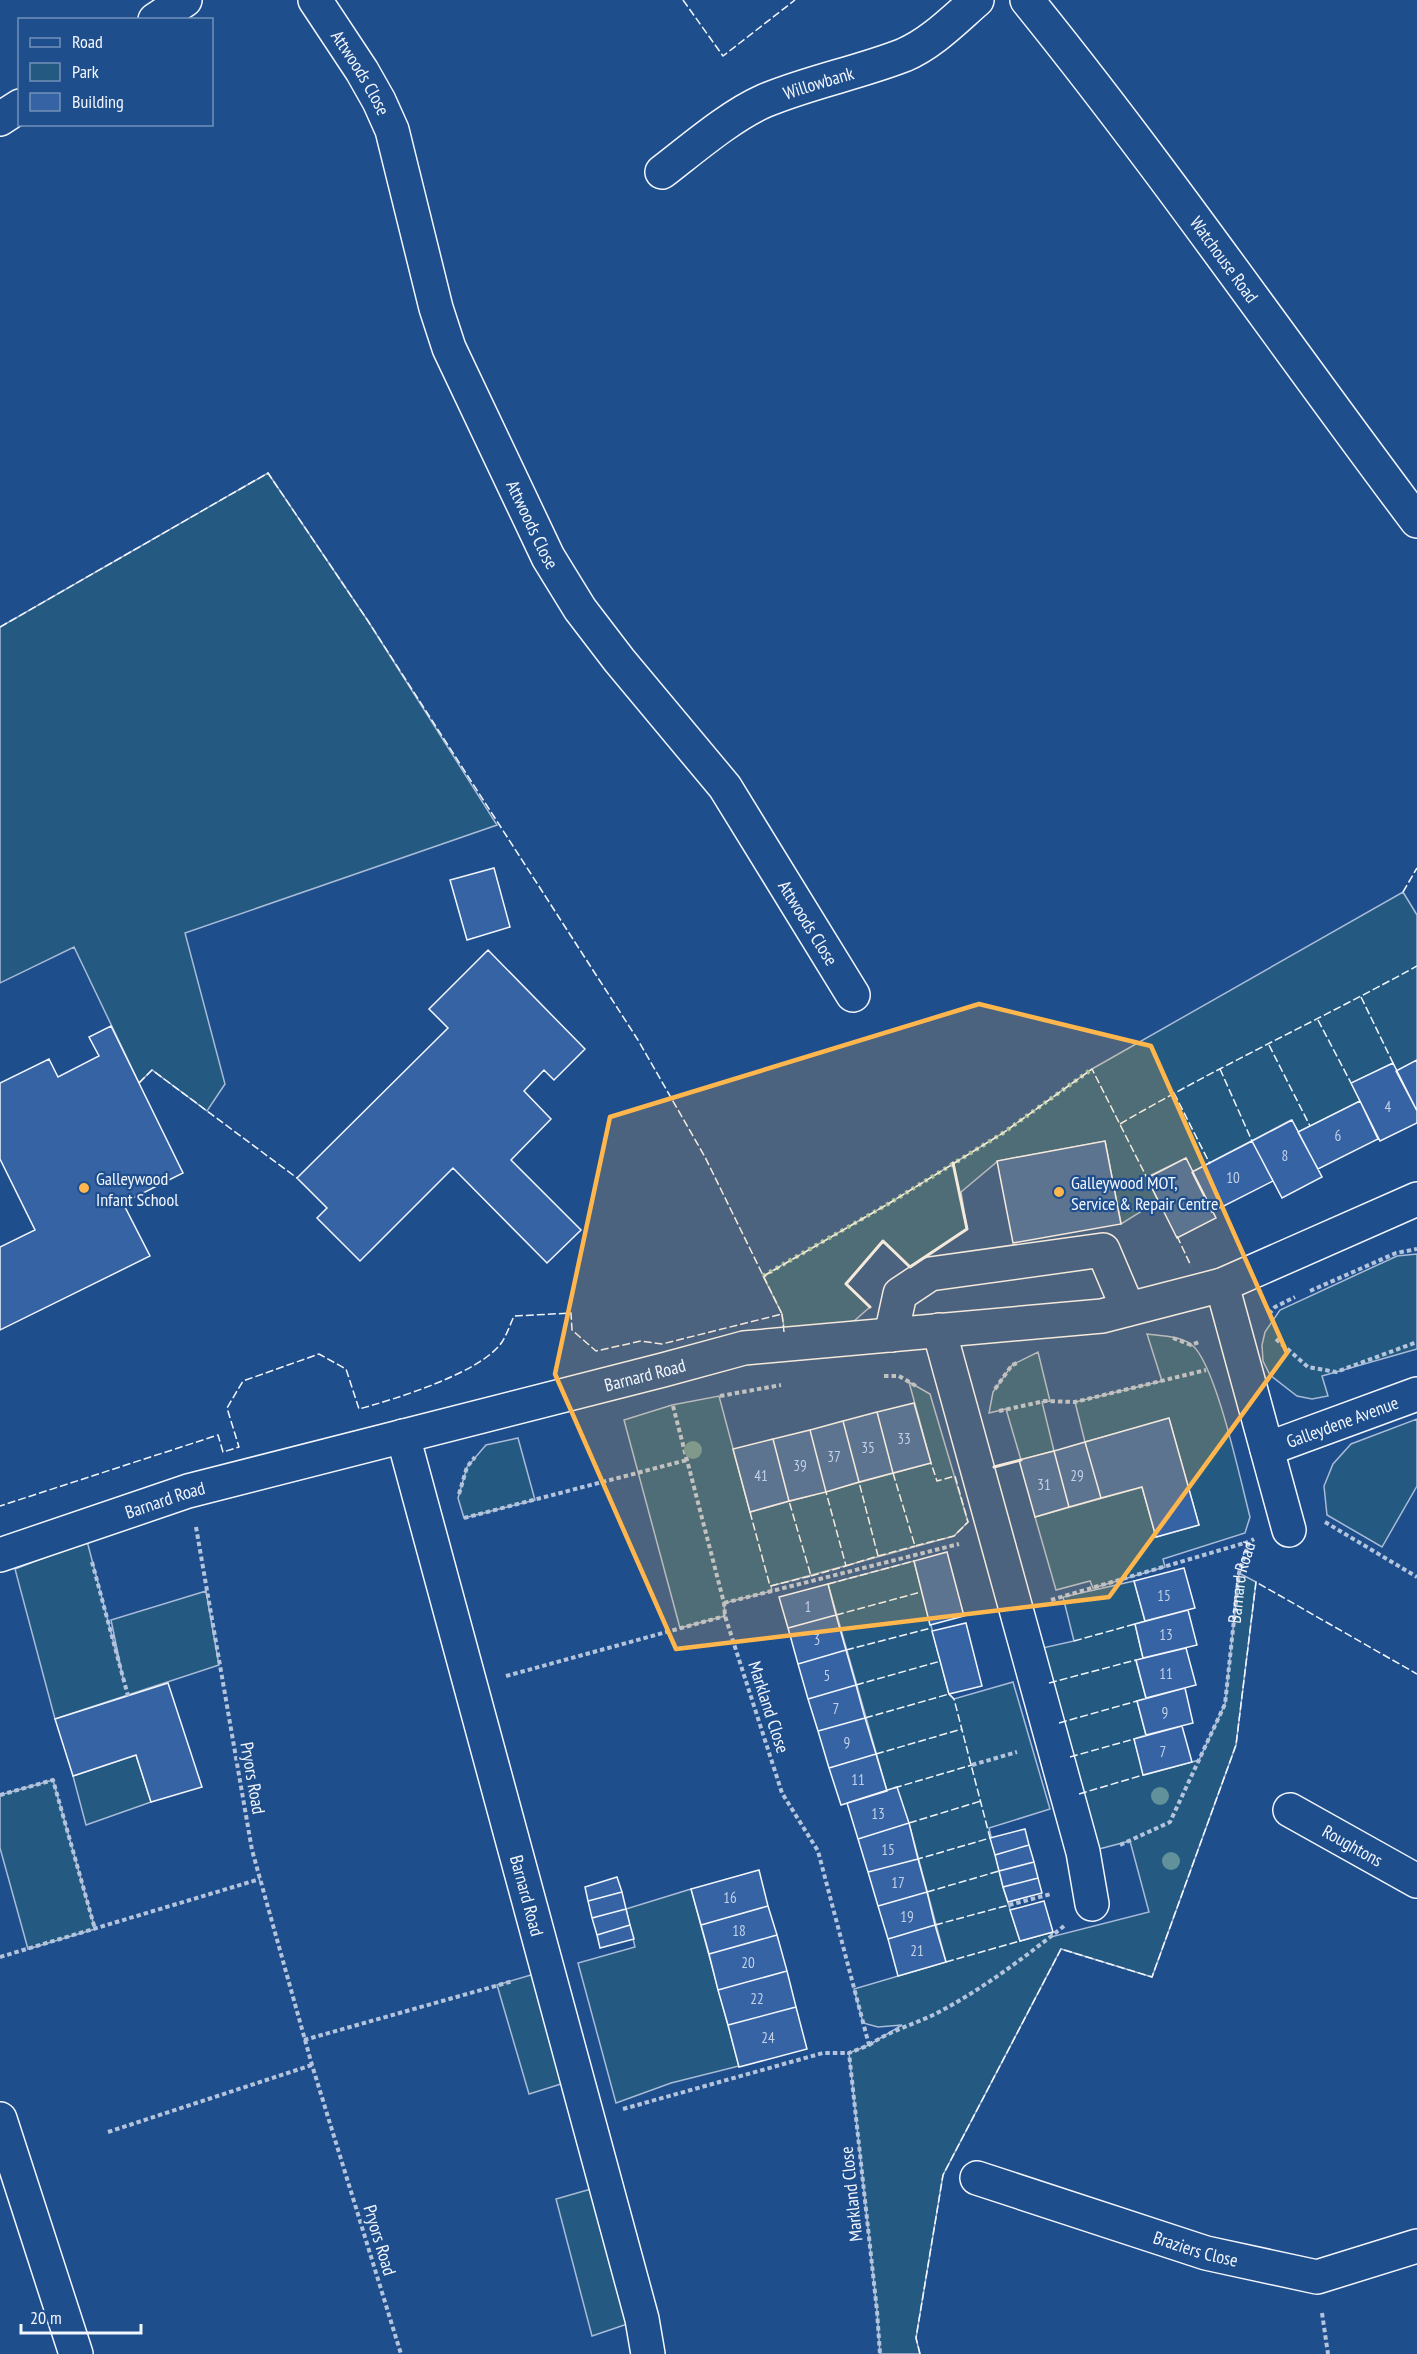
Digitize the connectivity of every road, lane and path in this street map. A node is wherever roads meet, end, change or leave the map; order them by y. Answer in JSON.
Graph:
{"nodes":[{"id":1,"x":185,"y":0,"type":"edge"},
{"id":2,"x":315,"y":0,"type":"edge"},
{"id":3,"x":978,"y":0,"type":"edge"},
{"id":4,"x":1026,"y":0,"type":"edge"},
{"id":5,"x":157,"y":18,"type":"edge"},
{"id":6,"x":18,"y":107,"type":"edge"},
{"id":7,"x":0,"y":119,"type":"edge"},
{"id":8,"x":662,"y":172,"type":"dead end"},
{"id":9,"x":1417,"y":521,"type":"edge"},
{"id":10,"x":853,"y":995,"type":"dead end"},
{"id":11,"x":1417,"y":1199,"type":"edge"},
{"id":12,"x":1417,"y":1250,"type":"edge"},
{"id":13,"x":1222,"y":1285,"type":"junction"},
{"id":14,"x":1128,"y":1309,"type":"junction"},
{"id":15,"x":1247,"y":1328,"type":"junction"},
{"id":16,"x":939,"y":1330,"type":"junction"},
{"id":17,"x":891,"y":1335,"type":"junction"},
{"id":18,"x":1417,"y":1342,"type":"edge"},
{"id":19,"x":1207,"y":1369,"type":"dead end"},
{"id":20,"x":663,"y":1370,"type":"junction"},
{"id":21,"x":880,"y":1376,"type":"dead end"},
{"id":22,"x":792,"y":1383,"type":"dead end"},
{"id":23,"x":923,"y":1390,"type":"dead end"},
{"id":24,"x":1417,"y":1394,"type":"edge"},
{"id":25,"x":719,"y":1396,"type":"dead end"},
{"id":26,"x":684,"y":1402,"type":"dead end"},
{"id":27,"x":672,"y":1405,"type":"junction"},
{"id":28,"x":964,"y":1420,"type":"junction"},
{"id":29,"x":403,"y":1436,"type":"junction"},
{"id":30,"x":1267,"y":1449,"type":"junction"},
{"id":31,"x":480,"y":1452,"type":"dead end"},
{"id":32,"x":687,"y":1460,"type":"junction"},
{"id":33,"x":188,"y":1491,"type":"junction"},
{"id":34,"x":458,"y":1498,"type":"dead end"},
{"id":35,"x":461,"y":1508,"type":"dead end"},
{"id":36,"x":1289,"y":1530,"type":"junction"},
{"id":37,"x":995,"y":1534,"type":"junction"},
{"id":38,"x":1249,"y":1542,"type":"junction"},
{"id":39,"x":90,"y":1552,"type":"dead end"},
{"id":40,"x":0,"y":1555,"type":"edge"},
{"id":41,"x":1417,"y":1577,"type":"edge"},
{"id":42,"x":724,"y":1603,"type":"junction"},
{"id":43,"x":1017,"y":1610,"type":"junction"},
{"id":44,"x":725,"y":1616,"type":"junction"},
{"id":45,"x":471,"y":1686,"type":"junction"},
{"id":46,"x":128,"y":1696,"type":"dead end"},
{"id":47,"x":1052,"y":1742,"type":"junction"},
{"id":48,"x":972,"y":1765,"type":"dead end"},
{"id":49,"x":0,"y":1795,"type":"edge"},
{"id":50,"x":1290,"y":1810,"type":"dead end"},
{"id":51,"x":260,"y":1879,"type":"junction"},
{"id":52,"x":1088,"y":1880,"type":"junction"},
{"id":53,"x":1417,"y":1881,"type":"edge"},
{"id":54,"x":1009,"y":1905,"type":"dead end"},
{"id":55,"x":95,"y":1929,"type":"junction"},
{"id":56,"x":0,"y":1958,"type":"edge"},
{"id":57,"x":548,"y":1970,"type":"junction"},
{"id":58,"x":304,"y":2040,"type":"junction"},
{"id":59,"x":869,"y":2045,"type":"junction"},
{"id":60,"x":849,"y":2054,"type":"junction"},
{"id":61,"x":312,"y":2065,"type":"junction"},
{"id":62,"x":0,"y":2119,"type":"edge"},
{"id":63,"x":588,"y":2119,"type":"junction"},
{"id":64,"x":108,"y":2132,"type":"dead end"},
{"id":65,"x":977,"y":2178,"type":"dead end"},
{"id":66,"x":1417,"y":2246,"type":"edge"},
{"id":67,"x":76,"y":2354,"type":"edge"},
{"id":68,"x":401,"y":2354,"type":"edge"},
{"id":69,"x":648,"y":2354,"type":"edge"},
{"id":70,"x":880,"y":2354,"type":"edge"}],
"edges":[{"from":1,"to":5,"type":"street"},
{"from":2,"to":10,"type":"street","name":"Attwoods Close"},
{"from":3,"to":8,"type":"street","name":"Willowbank"},
{"from":4,"to":9,"type":"street","name":"Watchouse Road"},
{"from":6,"to":7,"type":"street"},
{"from":11,"to":13,"type":"street","name":"Barnard Road"},
{"from":12,"to":15,"type":"path"},
{"from":13,"to":14,"type":"street","name":"Barnard Road"},
{"from":13,"to":15,"type":"street"},
{"from":14,"to":16,"type":"street","name":"Barnard Road"},
{"from":14,"to":17,"type":"street"},
{"from":15,"to":18,"type":"path"},
{"from":15,"to":30,"type":"street"},
{"from":16,"to":17,"type":"street","name":"Barnard Road"},
{"from":16,"to":28,"type":"street"},
{"from":17,"to":20,"type":"street","name":"Barnard Road"},
{"from":19,"to":28,"type":"path"},
{"from":20,"to":27,"type":"path","name":"Markland Close"},
{"from":20,"to":29,"type":"street","name":"Barnard Road"},
{"from":21,"to":23,"type":"path"},
{"from":22,"to":25,"type":"path"},
{"from":24,"to":30,"type":"street","name":"Galleydene Avenue"},
{"from":26,"to":27,"type":"path"},
{"from":27,"to":32,"type":"path","name":"Markland Close"},
{"from":28,"to":37,"type":"street"},
{"from":29,"to":33,"type":"street","name":"Barnard Road"},
{"from":29,"to":45,"type":"street","name":"Barnard Road"},
{"from":30,"to":36,"type":"street"},
{"from":31,"to":34,"type":"path"},
{"from":32,"to":35,"type":"path"},
{"from":32,"to":42,"type":"path","name":"Markland Close"},
{"from":33,"to":40,"type":"street","name":"Barnard Road"},
{"from":33,"to":51,"type":"path","name":"Pryors Road"},
{"from":36,"to":38,"type":"path","name":"Barnard Road"},
{"from":36,"to":41,"type":"path"},
{"from":37,"to":42,"type":"path"},
{"from":37,"to":43,"type":"street"},
{"from":38,"to":43,"type":"path"},
{"from":38,"to":52,"type":"path","name":"Barnard Road"},
{"from":39,"to":46,"type":"path"},
{"from":42,"to":44,"type":"path","name":"Markland Close"},
{"from":43,"to":47,"type":"street"},
{"from":44,"to":45,"type":"path"},
{"from":44,"to":59,"type":"path","name":"Markland Close"},
{"from":45,"to":57,"type":"street","name":"Barnard Road"},
{"from":47,"to":48,"type":"path"},
{"from":47,"to":52,"type":"street"},
{"from":49,"to":55,"type":"path"},
{"from":50,"to":53,"type":"street","name":"Roughtons"},
{"from":51,"to":55,"type":"path"},
{"from":51,"to":58,"type":"path","name":"Pryors Road"},
{"from":52,"to":54,"type":"path","name":"Barnard Road"},
{"from":52,"to":59,"type":"path"},
{"from":55,"to":56,"type":"path"},
{"from":57,"to":58,"type":"path"},
{"from":57,"to":63,"type":"street","name":"Barnard Road"},
{"from":58,"to":61,"type":"path","name":"Pryors Road"},
{"from":59,"to":60,"type":"path"},
{"from":60,"to":63,"type":"path"},
{"from":60,"to":70,"type":"path","name":"Markland Close"},
{"from":61,"to":64,"type":"path"},
{"from":61,"to":68,"type":"path","name":"Pryors Road"},
{"from":62,"to":67,"type":"street"},
{"from":63,"to":69,"type":"street","name":"Barnard Road"},
{"from":65,"to":66,"type":"street","name":"Braziers Close"}]}
